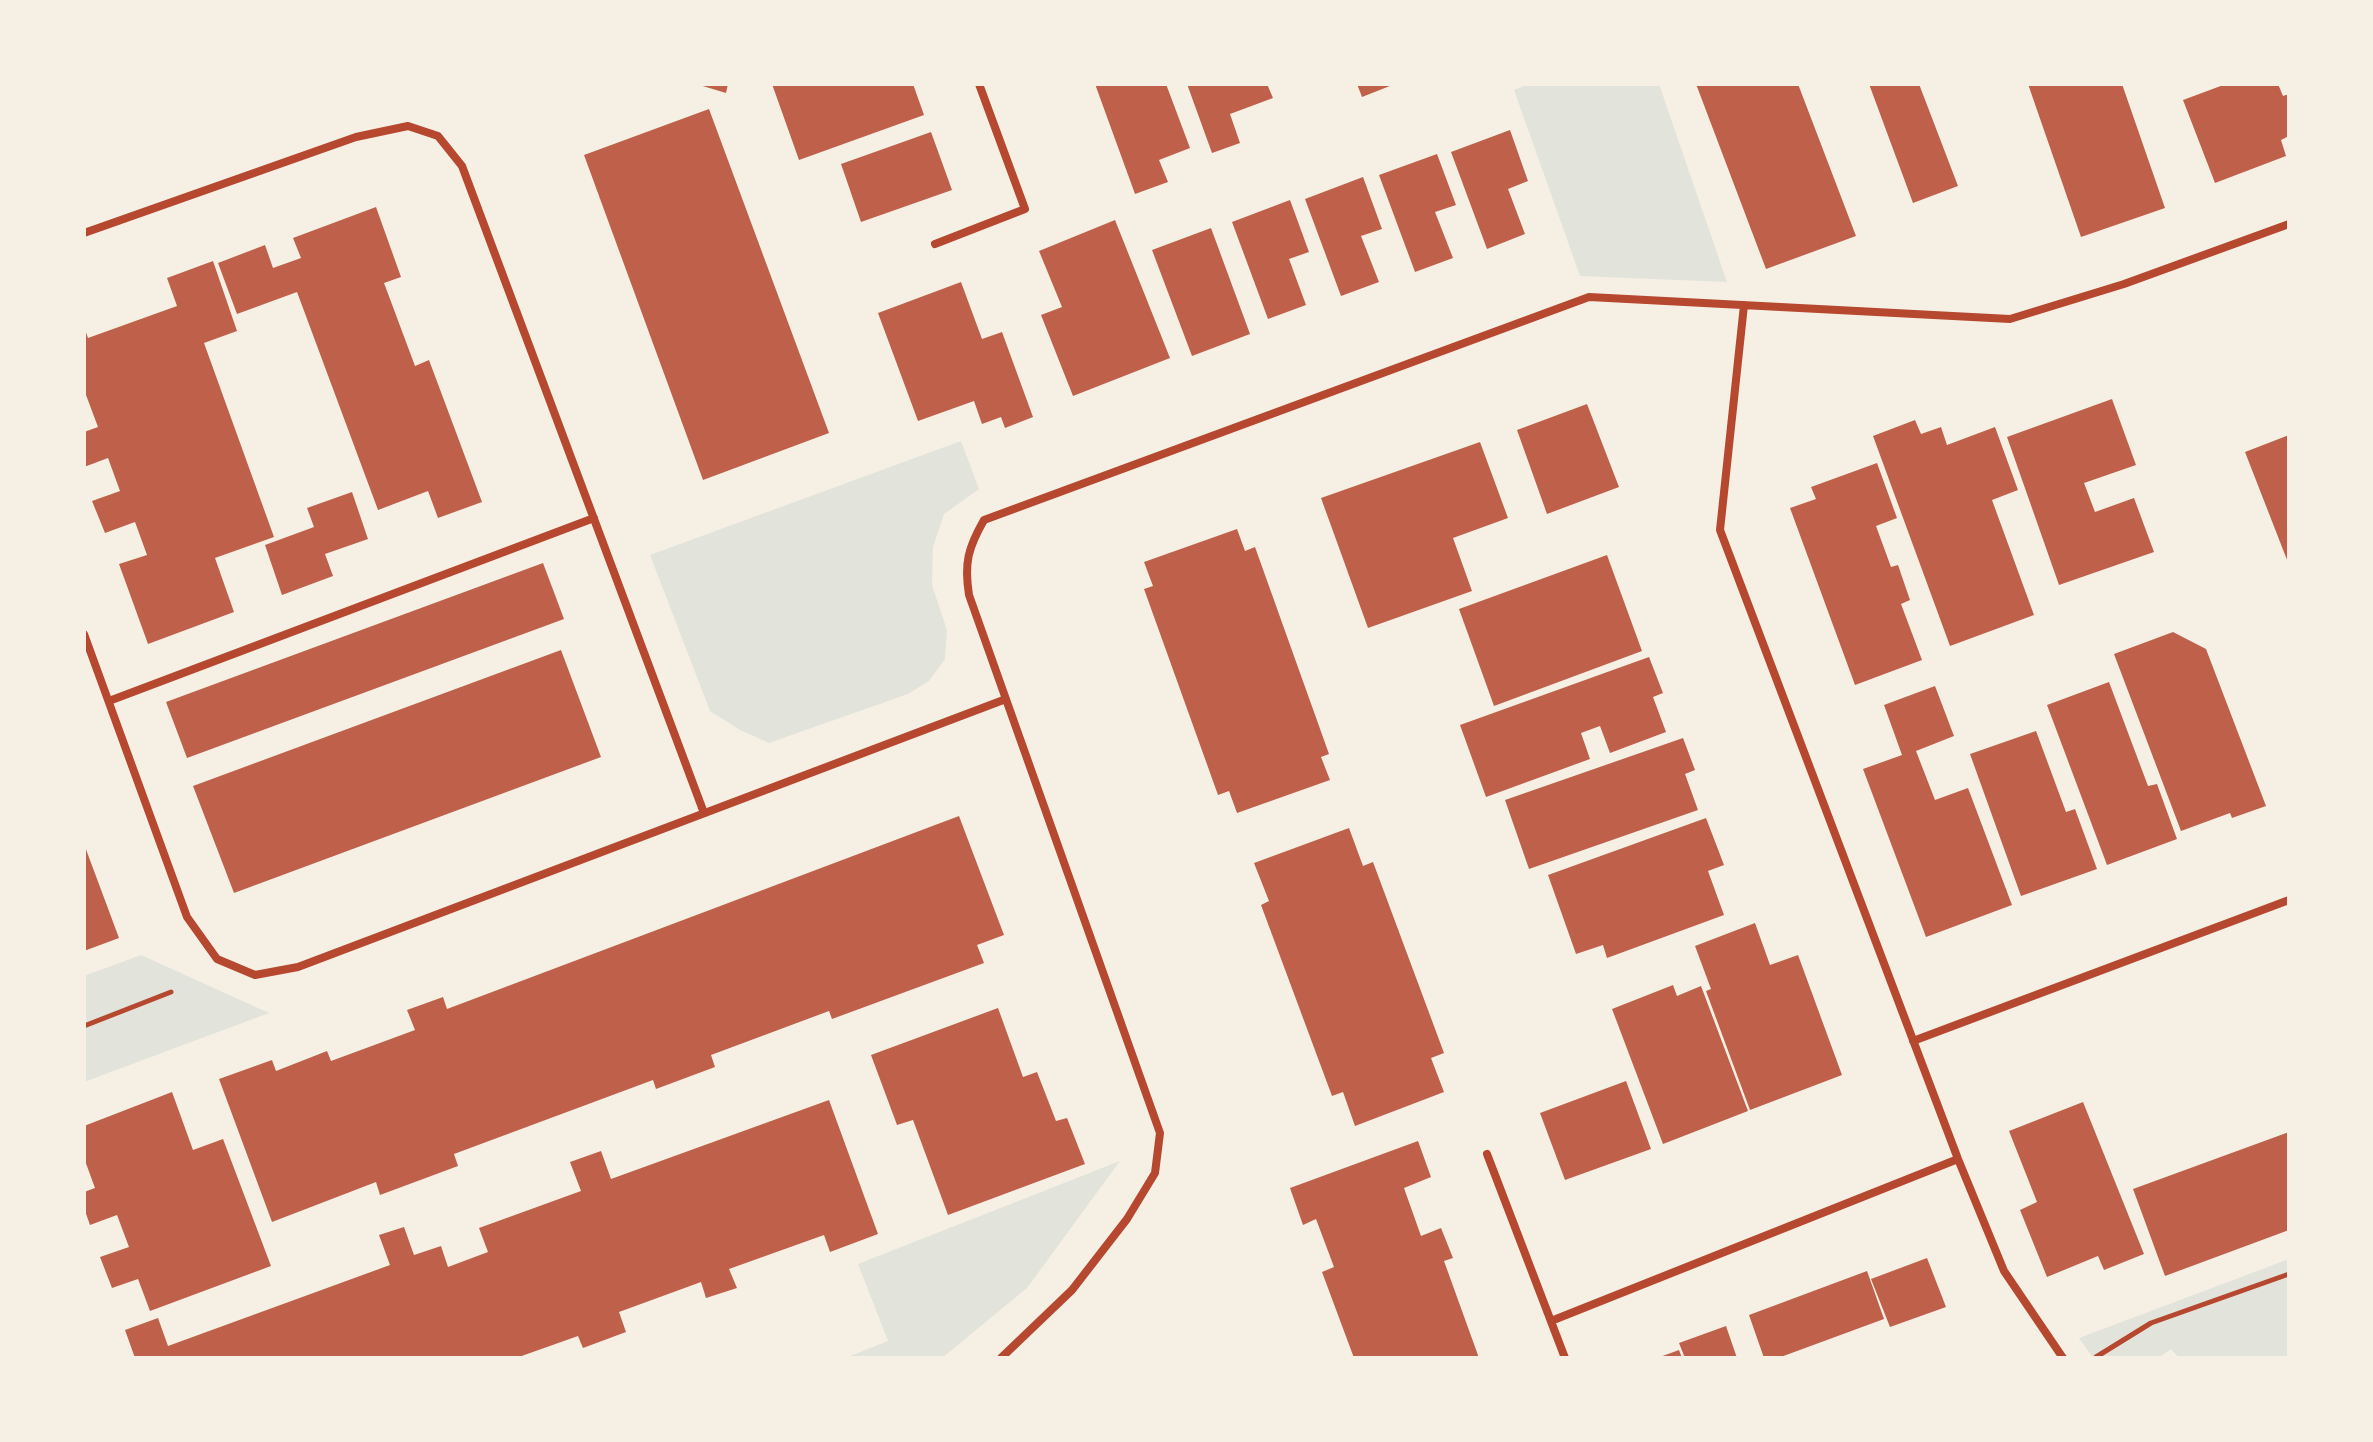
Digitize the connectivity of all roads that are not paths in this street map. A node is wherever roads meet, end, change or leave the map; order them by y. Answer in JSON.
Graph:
{"nodes":[{"id":1,"x":979,"y":84,"type":"edge"},
{"id":2,"x":2289,"y":224,"type":"edge"},
{"id":3,"x":84,"y":233,"type":"edge"},
{"id":4,"x":935,"y":244,"type":"dead end"},
{"id":5,"x":1744,"y":305,"type":"junction"},
{"id":6,"x":594,"y":518,"type":"junction"},
{"id":7,"x":84,"y":634,"type":"edge"},
{"id":8,"x":1006,"y":699,"type":"junction"},
{"id":9,"x":109,"y":701,"type":"junction"},
{"id":10,"x":704,"y":813,"type":"junction"},
{"id":11,"x":2289,"y":900,"type":"edge"},
{"id":12,"x":1913,"y":1041,"type":"junction"},
{"id":13,"x":1487,"y":1154,"type":"dead end"},
{"id":14,"x":1958,"y":1159,"type":"junction"},
{"id":15,"x":1551,"y":1321,"type":"junction"},
{"id":16,"x":1001,"y":1358,"type":"edge"},
{"id":17,"x":1565,"y":1358,"type":"edge"},
{"id":18,"x":2063,"y":1358,"type":"edge"}],
"edges":[{"from":1,"to":4,"type":"street"},
{"from":2,"to":5,"type":"street"},
{"from":3,"to":6,"type":"street"},
{"from":5,"to":8,"type":"street"},
{"from":5,"to":12,"type":"street"},
{"from":6,"to":9,"type":"street"},
{"from":6,"to":10,"type":"street"},
{"from":7,"to":9,"type":"street"},
{"from":8,"to":10,"type":"street"},
{"from":8,"to":16,"type":"street"},
{"from":9,"to":10,"type":"street"},
{"from":11,"to":12,"type":"street"},
{"from":12,"to":14,"type":"street"},
{"from":13,"to":15,"type":"street"},
{"from":14,"to":15,"type":"street"},
{"from":14,"to":18,"type":"street"},
{"from":15,"to":17,"type":"street"}]}
